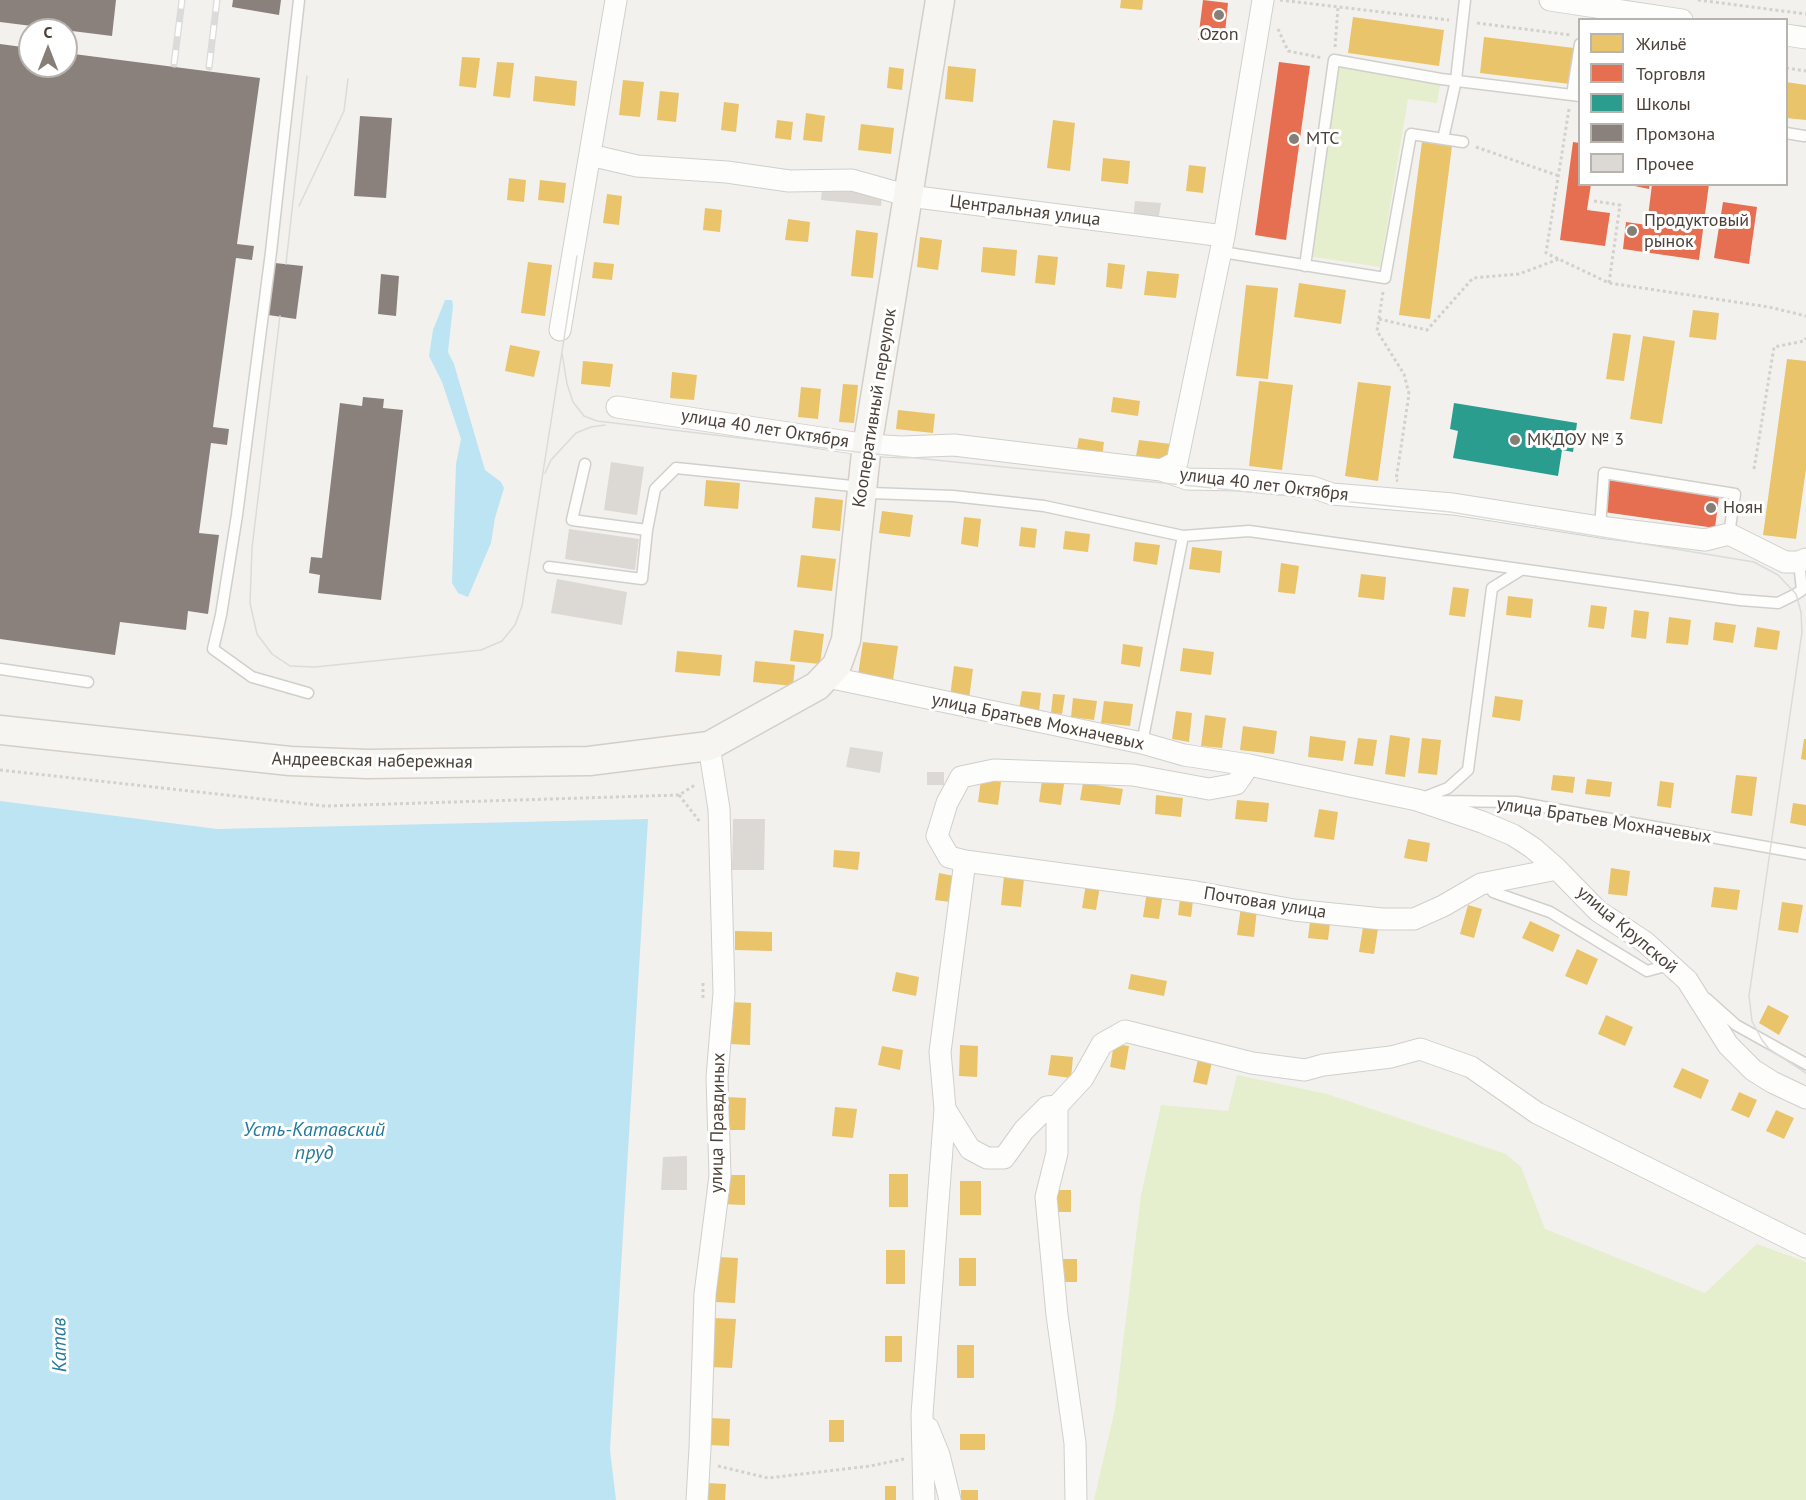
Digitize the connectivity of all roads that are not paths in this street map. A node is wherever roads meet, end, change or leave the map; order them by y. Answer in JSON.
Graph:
{"nodes":[{"id":1,"x":299,"y":0,"type":"edge"},
{"id":2,"x":615,"y":0,"type":"edge"},
{"id":3,"x":940,"y":0,"type":"edge"},
{"id":4,"x":1263,"y":0,"type":"edge"},
{"id":5,"x":1465,"y":0,"type":"edge"},
{"id":6,"x":1550,"y":0,"type":"edge"},
{"id":7,"x":1638,"y":7,"type":"edge"},
{"id":8,"x":1585,"y":12,"type":"edge"},
{"id":9,"x":1675,"y":18,"type":"edge"},
{"id":10,"x":1788,"y":35,"type":"edge"},
{"id":11,"x":1806,"y":38,"type":"edge"},
{"id":12,"x":1578,"y":70,"type":"edge"},
{"id":13,"x":1456,"y":80,"type":"junction"},
{"id":14,"x":1576,"y":96,"type":"edge"},
{"id":15,"x":1788,"y":133,"type":"edge"},
{"id":16,"x":1804,"y":136,"type":"dead end"},
{"id":17,"x":1443,"y":139,"type":"junction"},
{"id":18,"x":1463,"y":142,"type":"road end"},
{"id":19,"x":590,"y":155,"type":"junction"},
{"id":20,"x":909,"y":196,"type":"junction"},
{"id":21,"x":1223,"y":244,"type":"junction"},
{"id":22,"x":1305,"y":266,"type":"junction"},
{"id":23,"x":560,"y":330,"type":"dead end"},
{"id":24,"x":617,"y":407,"type":"dead end"},
{"id":25,"x":867,"y":445,"type":"junction"},
{"id":26,"x":585,"y":464,"type":"dead end"},
{"id":27,"x":1161,"y":470,"type":"junction"},
{"id":28,"x":862,"y":491,"type":"junction"},
{"id":29,"x":1600,"y":527,"type":"junction"},
{"id":30,"x":647,"y":530,"type":"junction"},
{"id":31,"x":1729,"y":534,"type":"junction"},
{"id":32,"x":1184,"y":536,"type":"junction"},
{"id":33,"x":1803,"y":560,"type":"edge"},
{"id":34,"x":549,"y":567,"type":"dead end"},
{"id":35,"x":1521,"y":570,"type":"junction"},
{"id":36,"x":0,"y":669,"type":"edge"},
{"id":37,"x":829,"y":674,"type":"junction"},
{"id":38,"x":88,"y":682,"type":"dead end"},
{"id":39,"x":308,"y":693,"type":"dead end"},
{"id":40,"x":0,"y":730,"type":"edge"},
{"id":41,"x":1142,"y":743,"type":"junction"},
{"id":42,"x":709,"y":746,"type":"junction"},
{"id":43,"x":1249,"y":765,"type":"junction"},
{"id":44,"x":1417,"y":800,"type":"junction"},
{"id":45,"x":1806,"y":854,"type":"edge"},
{"id":46,"x":965,"y":861,"type":"junction"},
{"id":47,"x":1557,"y":868,"type":"junction"},
{"id":48,"x":1493,"y":892,"type":"dead end"},
{"id":49,"x":1670,"y":964,"type":"junction"},
{"id":50,"x":1687,"y":980,"type":"junction"},
{"id":51,"x":1806,"y":1065,"type":"edge"},
{"id":52,"x":1806,"y":1098,"type":"edge"},
{"id":53,"x":1057,"y":1106,"type":"junction"},
{"id":54,"x":945,"y":1108,"type":"junction"},
{"id":55,"x":1806,"y":1247,"type":"edge"},
{"id":56,"x":922,"y":1414,"type":"junction"},
{"id":57,"x":697,"y":1500,"type":"edge"},
{"id":58,"x":924,"y":1500,"type":"edge"},
{"id":59,"x":950,"y":1500,"type":"edge"},
{"id":60,"x":1077,"y":1500,"type":"edge"}],
"edges":[{"from":1,"to":39,"type":"lane"},
{"from":2,"to":19,"type":"street"},
{"from":3,"to":20,"type":"main road","name":"Кооперативный переулок"},
{"from":4,"to":21,"type":"street"},
{"from":5,"to":13,"type":"lane"},
{"from":6,"to":8,"type":"street"},
{"from":7,"to":8,"type":"street"},
{"from":7,"to":9,"type":"street"},
{"from":10,"to":11,"type":"street"},
{"from":12,"to":14,"type":"lane"},
{"from":13,"to":14,"type":"lane"},
{"from":13,"to":17,"type":"lane"},
{"from":13,"to":22,"type":"lane"},
{"from":15,"to":16,"type":"lane"},
{"from":17,"to":18,"type":"lane"},
{"from":17,"to":22,"type":"lane"},
{"from":19,"to":20,"type":"street","name":"Центральная улица"},
{"from":19,"to":23,"type":"street"},
{"from":20,"to":21,"type":"street","name":"Центральная улица"},
{"from":20,"to":25,"type":"main road","name":"Кооперативный переулок"},
{"from":21,"to":22,"type":"lane"},
{"from":21,"to":27,"type":"street"},
{"from":24,"to":25,"type":"street","name":"улица 40 лет Октября"},
{"from":25,"to":27,"type":"street","name":"улица 40 лет Октября"},
{"from":25,"to":28,"type":"main road","name":"Кооперативный переулок"},
{"from":26,"to":30,"type":"lane"},
{"from":27,"to":29,"type":"street","name":"улица 40 лет Октября"},
{"from":28,"to":30,"type":"lane"},
{"from":28,"to":32,"type":"lane"},
{"from":28,"to":37,"type":"main road","name":"Кооперативный переулок"},
{"from":29,"to":31,"type":"street","name":"улица 40 лет Октября"},
{"from":29,"to":31,"type":"lane"},
{"from":30,"to":34,"type":"lane"},
{"from":31,"to":33,"type":"street"},
{"from":32,"to":35,"type":"lane"},
{"from":32,"to":41,"type":"lane"},
{"from":33,"to":35,"type":"lane"},
{"from":35,"to":44,"type":"lane"},
{"from":36,"to":38,"type":"lane"},
{"from":37,"to":41,"type":"street","name":"улица Братьев Мохначевых"},
{"from":37,"to":42,"type":"main road","name":"Кооперативный переулок"},
{"from":40,"to":42,"type":"main road","name":"Андреевская набережная"},
{"from":41,"to":43,"type":"street","name":"улица Братьев Мохначевых"},
{"from":42,"to":57,"type":"street","name":"улица Правдиных"},
{"from":43,"to":44,"type":"street","name":"улица Братьев Мохначевых"},
{"from":43,"to":46,"type":"street"},
{"from":44,"to":45,"type":"lane","name":"улица Братьев Мохначевых"},
{"from":44,"to":47,"type":"street","name":"улица Крупской"},
{"from":46,"to":47,"type":"street","name":"Почтовая улица"},
{"from":46,"to":54,"type":"street"},
{"from":47,"to":49,"type":"street","name":"улица Крупской"},
{"from":48,"to":49,"type":"lane"},
{"from":49,"to":50,"type":"street","name":"улица Крупской"},
{"from":50,"to":51,"type":"lane"},
{"from":50,"to":52,"type":"street","name":"улица Крупской"},
{"from":53,"to":54,"type":"street"},
{"from":53,"to":55,"type":"street"},
{"from":53,"to":60,"type":"street"},
{"from":54,"to":56,"type":"street"},
{"from":56,"to":58,"type":"street"},
{"from":56,"to":59,"type":"street"}]}
